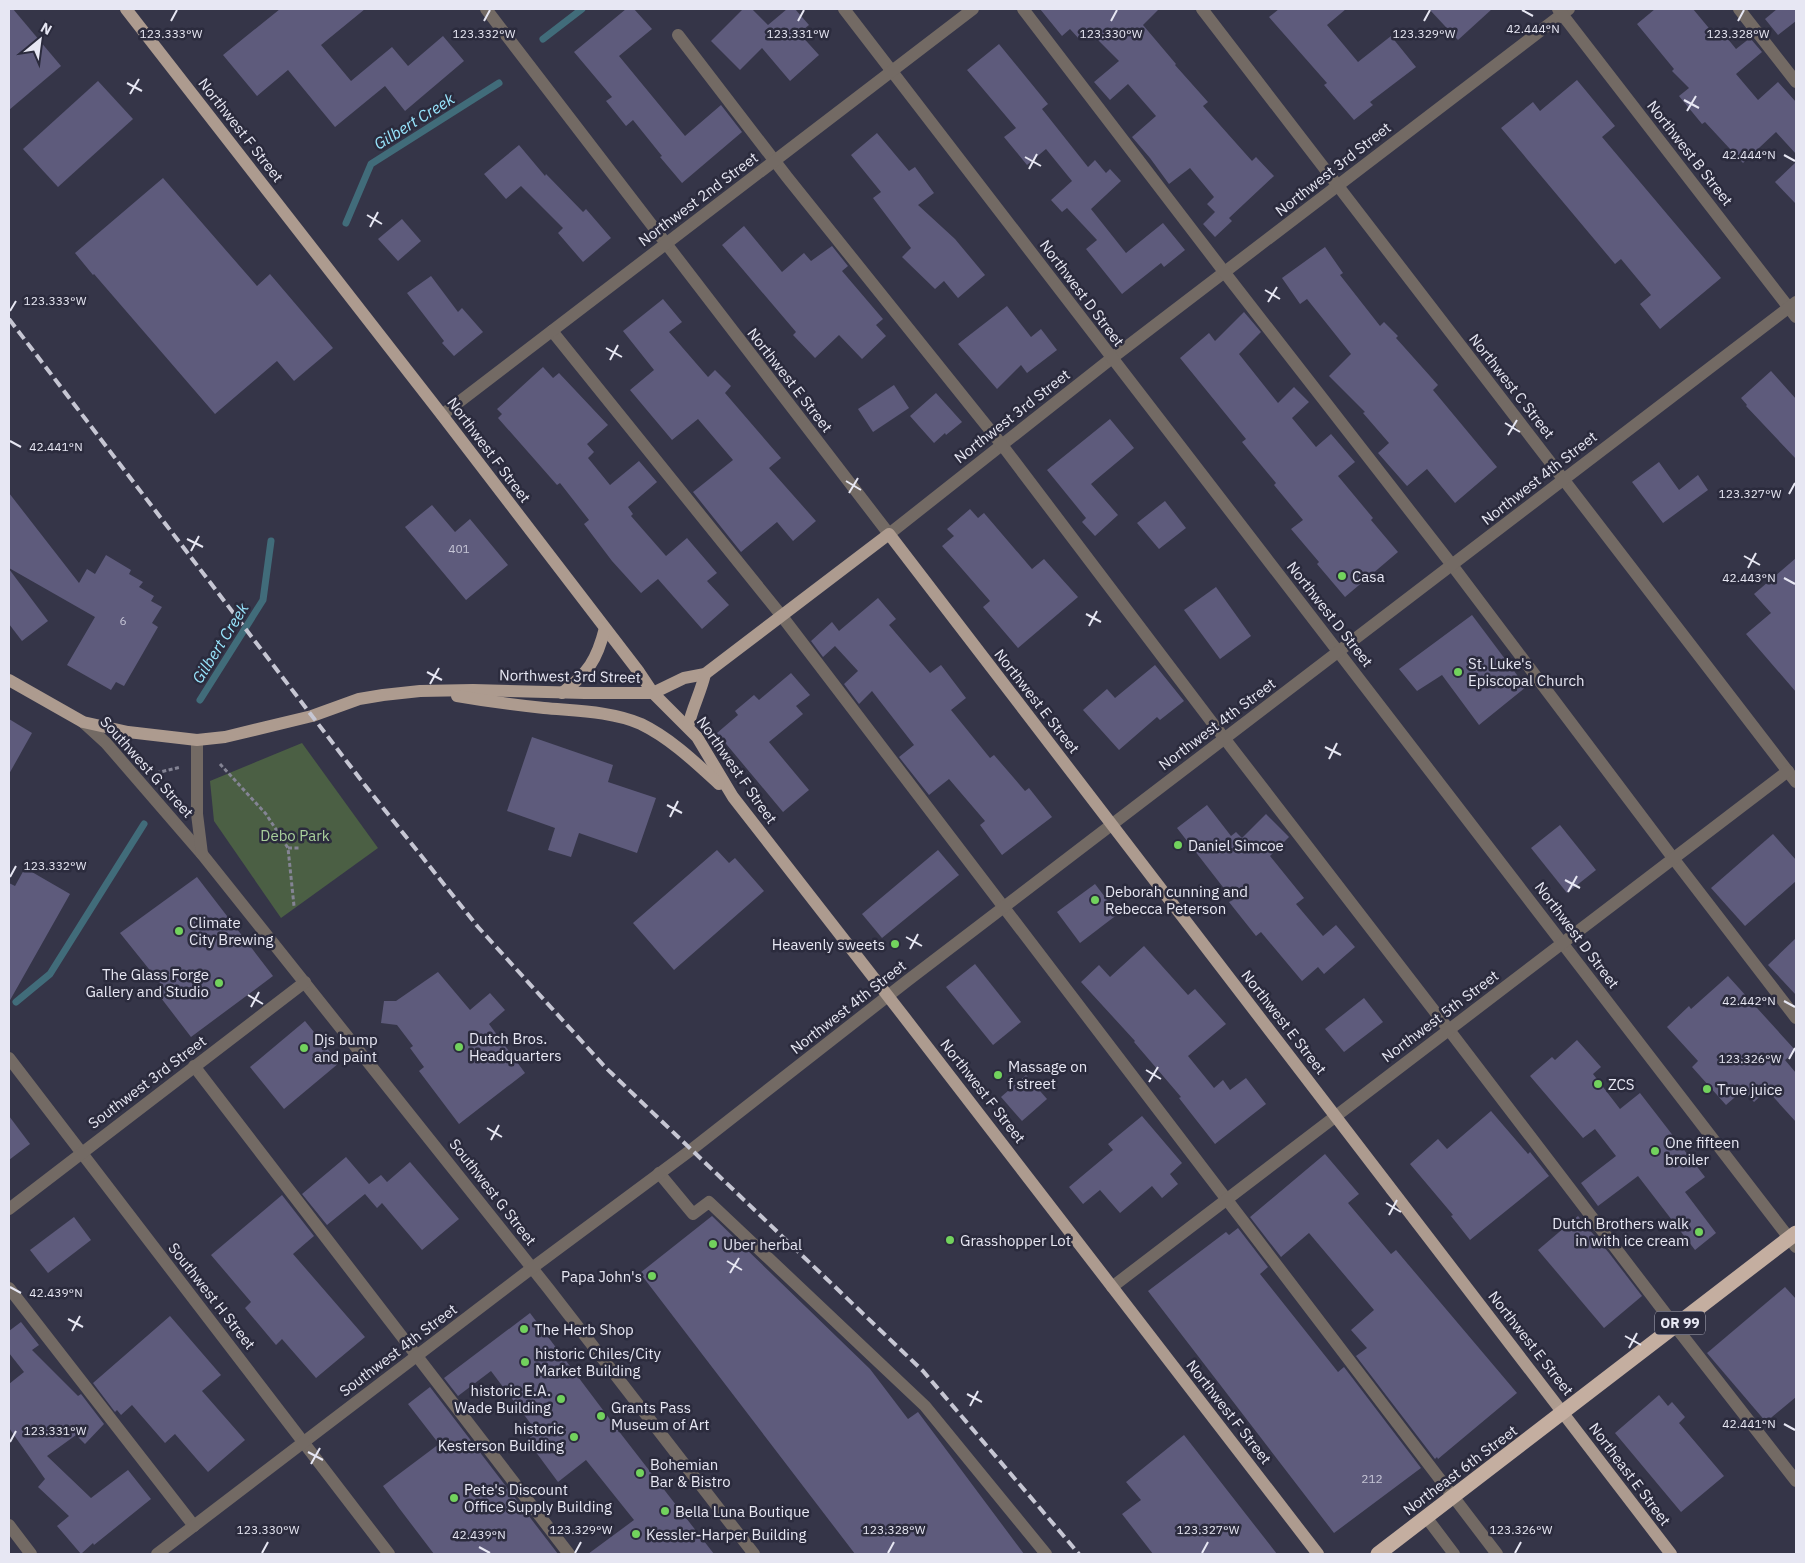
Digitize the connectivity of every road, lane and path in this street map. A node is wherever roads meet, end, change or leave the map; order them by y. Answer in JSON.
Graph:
{"nodes":[{"id":1,"x":126,"y":9,"type":"edge"},
{"id":2,"x":486,"y":9,"type":"edge"},
{"id":3,"x":844,"y":9,"type":"edge"},
{"id":4,"x":973,"y":9,"type":"edge"},
{"id":5,"x":1023,"y":9,"type":"edge"},
{"id":6,"x":1202,"y":9,"type":"edge"},
{"id":7,"x":1739,"y":9,"type":"edge"},
{"id":8,"x":1563,"y":10,"type":"edge"},
{"id":9,"x":678,"y":35,"type":"dead end"},
{"id":10,"x":892,"y":71,"type":"junction"},
{"id":11,"x":1796,"y":82,"type":"edge"},
{"id":12,"x":774,"y":161,"type":"junction"},
{"id":13,"x":1338,"y":186,"type":"junction"},
{"id":14,"x":665,"y":244,"type":"junction"},
{"id":15,"x":1225,"y":273,"type":"junction"},
{"id":16,"x":1794,"y":309,"type":"edge"},
{"id":17,"x":552,"y":331,"type":"junction"},
{"id":18,"x":1112,"y":358,"type":"junction"},
{"id":19,"x":442,"y":415,"type":"junction"},
{"id":20,"x":1002,"y":445,"type":"junction"},
{"id":21,"x":1564,"y":480,"type":"junction"},
{"id":22,"x":889,"y":534,"type":"junction"},
{"id":23,"x":1452,"y":565,"type":"junction"},
{"id":24,"x":781,"y":615,"type":"junction"},
{"id":25,"x":605,"y":628,"type":"junction"},
{"id":26,"x":1338,"y":652,"type":"junction"},
{"id":27,"x":705,"y":674,"type":"junction"},
{"id":28,"x":9,"y":680,"type":"edge"},
{"id":29,"x":420,"y":691,"type":"junction"},
{"id":30,"x":562,"y":693,"type":"junction"},
{"id":31,"x":653,"y":694,"type":"junction"},
{"id":32,"x":83,"y":722,"type":"junction"},
{"id":33,"x":688,"y":727,"type":"junction"},
{"id":34,"x":1225,"y":738,"type":"junction"},
{"id":35,"x":197,"y":740,"type":"junction"},
{"id":36,"x":220,"y":764,"type":"dead end"},
{"id":37,"x":182,"y":767,"type":"dead end"},
{"id":38,"x":1788,"y":771,"type":"junction"},
{"id":39,"x":151,"y":774,"type":"dead end"},
{"id":40,"x":1796,"y":782,"type":"edge"},
{"id":41,"x":733,"y":797,"type":"junction"},
{"id":42,"x":1112,"y":825,"type":"junction"},
{"id":43,"x":288,"y":848,"type":"junction"},
{"id":44,"x":300,"y":848,"type":"dead end"},
{"id":45,"x":202,"y":854,"type":"junction"},
{"id":46,"x":1673,"y":858,"type":"junction"},
{"id":47,"x":294,"y":906,"type":"dead end"},
{"id":48,"x":1004,"y":907,"type":"junction"},
{"id":49,"x":1562,"y":943,"type":"junction"},
{"id":50,"x":305,"y":982,"type":"junction"},
{"id":51,"x":888,"y":996,"type":"junction"},
{"id":52,"x":1796,"y":1018,"type":"edge"},
{"id":53,"x":1449,"y":1030,"type":"junction"},
{"id":54,"x":9,"y":1058,"type":"edge"},
{"id":55,"x":194,"y":1066,"type":"junction"},
{"id":56,"x":1336,"y":1116,"type":"junction"},
{"id":57,"x":81,"y":1153,"type":"junction"},
{"id":58,"x":659,"y":1173,"type":"junction"},
{"id":59,"x":1225,"y":1199,"type":"junction"},
{"id":60,"x":9,"y":1209,"type":"edge"},
{"id":61,"x":1794,"y":1240,"type":"edge"},
{"id":62,"x":532,"y":1268,"type":"junction"},
{"id":63,"x":1112,"y":1287,"type":"junction"},
{"id":64,"x":9,"y":1288,"type":"edge"},
{"id":65,"x":1675,"y":1326,"type":"junction"},
{"id":66,"x":417,"y":1356,"type":"junction"},
{"id":67,"x":1563,"y":1413,"type":"junction"},
{"id":68,"x":304,"y":1442,"type":"junction"},
{"id":69,"x":1796,"y":1481,"type":"edge"},
{"id":70,"x":1453,"y":1497,"type":"junction"},
{"id":71,"x":1426,"y":1517,"type":"junction"},
{"id":72,"x":9,"y":1525,"type":"edge"},
{"id":73,"x":194,"y":1526,"type":"junction"},
{"id":74,"x":31,"y":1554,"type":"edge"},
{"id":75,"x":157,"y":1554,"type":"edge"},
{"id":76,"x":390,"y":1554,"type":"edge"},
{"id":77,"x":569,"y":1554,"type":"edge"},
{"id":78,"x":754,"y":1554,"type":"edge"},
{"id":79,"x":1046,"y":1554,"type":"edge"},
{"id":80,"x":1318,"y":1554,"type":"edge"},
{"id":81,"x":1378,"y":1554,"type":"edge"},
{"id":82,"x":1454,"y":1554,"type":"edge"},
{"id":83,"x":1497,"y":1554,"type":"edge"},
{"id":84,"x":1671,"y":1554,"type":"edge"}],
"edges":[{"from":1,"to":19,"type":"main road","name":"Northwest F Street"},
{"from":2,"to":14,"type":"street","name":"Northwest E Street"},
{"from":3,"to":10,"type":"street","name":"Northwest D Street"},
{"from":4,"to":10,"type":"street","name":"Northwest 2nd Street"},
{"from":5,"to":15,"type":"street"},
{"from":6,"to":13,"type":"street","name":"Northwest C Street"},
{"from":7,"to":11,"type":"street"},
{"from":8,"to":13,"type":"street","name":"Northwest 3rd Street"},
{"from":8,"to":16,"type":"street","name":"Northwest B Street"},
{"from":9,"to":12,"type":"street"},
{"from":10,"to":12,"type":"street","name":"Northwest 2nd Street"},
{"from":10,"to":18,"type":"street","name":"Northwest D Street"},
{"from":12,"to":14,"type":"street","name":"Northwest 2nd Street"},
{"from":12,"to":20,"type":"street"},
{"from":13,"to":15,"type":"street","name":"Northwest 3rd Street"},
{"from":13,"to":21,"type":"street","name":"Northwest C Street"},
{"from":14,"to":17,"type":"street","name":"Northwest 2nd Street"},
{"from":14,"to":22,"type":"street","name":"Northwest E Street"},
{"from":15,"to":18,"type":"street","name":"Northwest 3rd Street"},
{"from":15,"to":23,"type":"street"},
{"from":16,"to":21,"type":"street","name":"Northwest 4th Street"},
{"from":17,"to":19,"type":"street","name":"Northwest 2nd Street"},
{"from":17,"to":24,"type":"street"},
{"from":18,"to":20,"type":"street","name":"Northwest 3rd Street"},
{"from":18,"to":26,"type":"street","name":"Northwest D Street"},
{"from":19,"to":25,"type":"main road","name":"Northwest F Street"},
{"from":20,"to":22,"type":"street","name":"Northwest 3rd Street"},
{"from":20,"to":34,"type":"street"},
{"from":21,"to":23,"type":"street","name":"Northwest 4th Street"},
{"from":21,"to":38,"type":"street","name":"Northwest C Street"},
{"from":22,"to":24,"type":"main road","name":"Northwest 3rd Street"},
{"from":22,"to":42,"type":"main road","name":"Northwest E Street"},
{"from":23,"to":26,"type":"street","name":"Northwest 4th Street"},
{"from":23,"to":46,"type":"street"},
{"from":24,"to":27,"type":"main road","name":"Northwest 3rd Street"},
{"from":24,"to":48,"type":"street"},
{"from":25,"to":30,"type":"main road"},
{"from":25,"to":31,"type":"main road","name":"Northwest F Street"},
{"from":26,"to":34,"type":"street","name":"Northwest 4th Street"},
{"from":26,"to":49,"type":"street","name":"Northwest D Street"},
{"from":27,"to":31,"type":"main road","name":"Northwest 3rd Street"},
{"from":27,"to":33,"type":"main road"},
{"from":28,"to":32,"type":"main road","name":"Southwest G Street"},
{"from":29,"to":30,"type":"main road","name":"Northwest 3rd Street"},
{"from":29,"to":35,"type":"main road","name":"Northwest 3rd Street"},
{"from":29,"to":41,"type":"main road","name":"Northwest 3rd Street"},
{"from":30,"to":31,"type":"main road","name":"Northwest 3rd Street"},
{"from":31,"to":33,"type":"main road","name":"Northwest F Street"},
{"from":32,"to":35,"type":"main road","name":"Northwest 3rd Street"},
{"from":32,"to":45,"type":"street","name":"Southwest G Street"},
{"from":33,"to":41,"type":"main road","name":"Northwest F Street"},
{"from":34,"to":42,"type":"street","name":"Northwest 4th Street"},
{"from":34,"to":53,"type":"street"},
{"from":35,"to":45,"type":"street","name":"Southwest G Street"},
{"from":36,"to":43,"type":"path"},
{"from":37,"to":39,"type":"path"},
{"from":38,"to":40,"type":"street","name":"Northwest C Street"},
{"from":38,"to":46,"type":"street","name":"Northwest 5th Street"},
{"from":41,"to":51,"type":"main road","name":"Northwest F Street"},
{"from":42,"to":48,"type":"street","name":"Northwest 4th Street"},
{"from":42,"to":56,"type":"main road","name":"Northwest E Street"},
{"from":43,"to":44,"type":"path"},
{"from":43,"to":47,"type":"path"},
{"from":45,"to":50,"type":"street","name":"Southwest G Street"},
{"from":46,"to":49,"type":"street","name":"Northwest 5th Street"},
{"from":46,"to":52,"type":"street"},
{"from":48,"to":51,"type":"street","name":"Northwest 4th Street"},
{"from":48,"to":59,"type":"street"},
{"from":49,"to":53,"type":"street","name":"Northwest 5th Street"},
{"from":49,"to":61,"type":"street","name":"Northwest D Street"},
{"from":50,"to":55,"type":"street","name":"Southwest 3rd Street"},
{"from":50,"to":62,"type":"street","name":"Southwest G Street"},
{"from":51,"to":58,"type":"street","name":"Northwest 4th Street"},
{"from":51,"to":63,"type":"main road","name":"Northwest F Street"},
{"from":53,"to":56,"type":"street","name":"Northwest 5th Street"},
{"from":53,"to":65,"type":"street"},
{"from":54,"to":57,"type":"street","name":"Southwest H Street"},
{"from":55,"to":57,"type":"street","name":"Southwest 3rd Street"},
{"from":55,"to":66,"type":"street"},
{"from":56,"to":59,"type":"street","name":"Northwest 5th Street"},
{"from":56,"to":67,"type":"main road","name":"Northwest E Street"},
{"from":57,"to":60,"type":"street","name":"Southwest 3rd Street"},
{"from":57,"to":68,"type":"street","name":"Southwest H Street"},
{"from":58,"to":62,"type":"street","name":"Southwest 4th Street"},
{"from":58,"to":79,"type":"street"},
{"from":59,"to":63,"type":"street","name":"Northwest 5th Street"},
{"from":59,"to":70,"type":"street"},
{"from":61,"to":65,"type":"highway","number":"OR 99"},
{"from":62,"to":66,"type":"street","name":"Southwest 4th Street"},
{"from":62,"to":78,"type":"street","name":"Southwest G Street"},
{"from":63,"to":80,"type":"main road","name":"Northwest F Street"},
{"from":64,"to":73,"type":"street"},
{"from":65,"to":67,"type":"highway","number":"OR 99"},
{"from":65,"to":69,"type":"street"},
{"from":66,"to":68,"type":"street","name":"Southwest 4th Street"},
{"from":66,"to":77,"type":"street"},
{"from":67,"to":70,"type":"highway","name":"Northeast 6th Street","number":"OR 99"},
{"from":67,"to":84,"type":"main road","name":"Northeast E Street"},
{"from":68,"to":73,"type":"street","name":"Southwest 4th Street"},
{"from":68,"to":76,"type":"street","name":"Southwest H Street"},
{"from":70,"to":71,"type":"highway","name":"Northeast 6th Street","number":"OR 99"},
{"from":70,"to":83,"type":"street"},
{"from":71,"to":81,"type":"highway","name":"Northeast 6th Street","number":"OR 99"},
{"from":71,"to":82,"type":"street"},
{"from":72,"to":74,"type":"street"},
{"from":73,"to":75,"type":"street","name":"Southwest 4th Street"}]}
